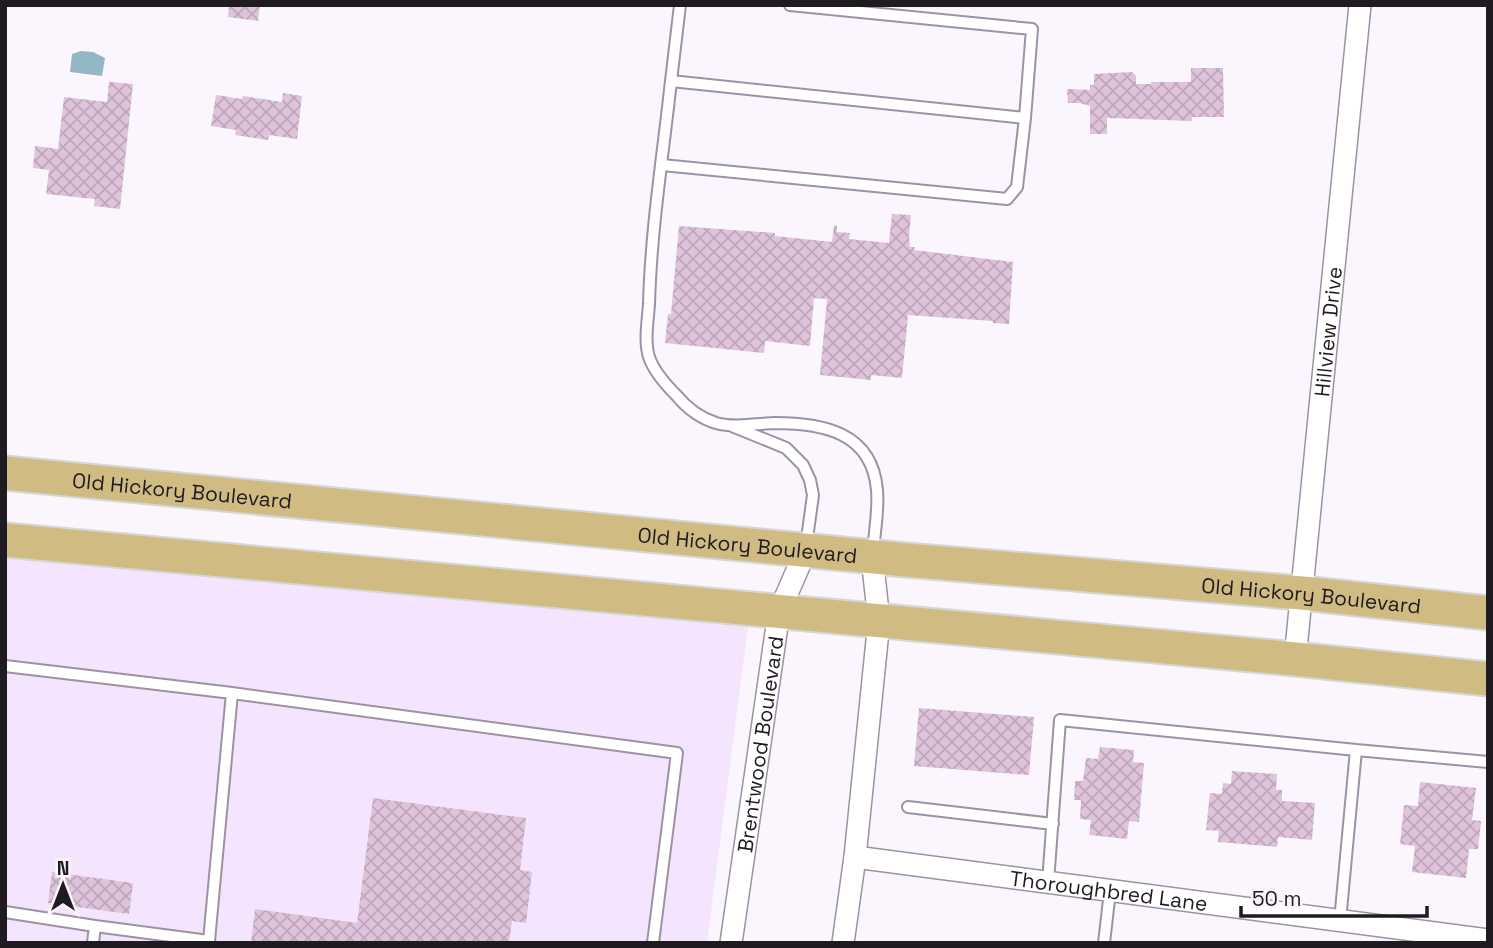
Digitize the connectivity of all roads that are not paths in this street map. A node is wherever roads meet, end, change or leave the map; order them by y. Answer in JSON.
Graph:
{"nodes":[{"id":1,"x":680,"y":5,"type":"edge"},
{"id":2,"x":790,"y":5,"type":"edge"},
{"id":3,"x":1360,"y":5,"type":"edge"},
{"id":4,"x":671,"y":81,"type":"junction"},
{"id":5,"x":1025,"y":118,"type":"junction"},
{"id":6,"x":662,"y":165,"type":"junction"},
{"id":7,"x":730,"y":425,"type":"junction"},
{"id":8,"x":5,"y":473,"type":"edge"},
{"id":9,"x":5,"y":540,"type":"edge"},
{"id":10,"x":806,"y":550,"type":"junction"},
{"id":11,"x":872,"y":557,"type":"junction"},
{"id":12,"x":1302,"y":593,"type":"junction"},
{"id":13,"x":779,"y":612,"type":"junction"},
{"id":14,"x":1488,"y":612,"type":"edge"},
{"id":15,"x":879,"y":621,"type":"junction"},
{"id":16,"x":1295,"y":659,"type":"junction"},
{"id":17,"x":5,"y":666,"type":"edge"},
{"id":18,"x":1488,"y":679,"type":"edge"},
{"id":19,"x":232,"y":692,"type":"junction"},
{"id":20,"x":1356,"y":750,"type":"junction"},
{"id":21,"x":1488,"y":762,"type":"edge"},
{"id":22,"x":908,"y":807,"type":"dead end"},
{"id":23,"x":1053,"y":824,"type":"junction"},
{"id":24,"x":855,"y":857,"type":"junction"},
{"id":25,"x":1048,"y":882,"type":"junction"},
{"id":26,"x":1110,"y":891,"type":"junction"},
{"id":27,"x":5,"y":912,"type":"edge"},
{"id":28,"x":1340,"y":921,"type":"junction"},
{"id":29,"x":95,"y":926,"type":"junction"},
{"id":30,"x":1488,"y":940,"type":"edge"},
{"id":31,"x":209,"y":942,"type":"edge"},
{"id":32,"x":93,"y":943,"type":"edge"},
{"id":33,"x":653,"y":943,"type":"edge"},
{"id":34,"x":731,"y":943,"type":"edge"},
{"id":35,"x":844,"y":943,"type":"edge"},
{"id":36,"x":1104,"y":943,"type":"edge"}],
"edges":[{"from":1,"to":4,"type":"lane"},
{"from":2,"to":5,"type":"lane"},
{"from":3,"to":12,"type":"street","name":"Hillview Drive"},
{"from":4,"to":5,"type":"lane"},
{"from":4,"to":6,"type":"lane"},
{"from":5,"to":6,"type":"lane"},
{"from":6,"to":7,"type":"lane"},
{"from":7,"to":10,"type":"lane"},
{"from":7,"to":11,"type":"lane"},
{"from":8,"to":10,"type":"main road","name":"Old Hickory Boulevard"},
{"from":9,"to":13,"type":"main road"},
{"from":10,"to":11,"type":"main road","name":"Old Hickory Boulevard"},
{"from":10,"to":13,"type":"street","name":"Brentwood Boulevard"},
{"from":11,"to":12,"type":"main road","name":"Old Hickory Boulevard"},
{"from":11,"to":15,"type":"street"},
{"from":12,"to":14,"type":"main road","name":"Old Hickory Boulevard"},
{"from":12,"to":16,"type":"street","name":"Hillview Drive"},
{"from":13,"to":15,"type":"main road"},
{"from":13,"to":34,"type":"street","name":"Brentwood Boulevard"},
{"from":15,"to":16,"type":"main road"},
{"from":15,"to":24,"type":"street"},
{"from":16,"to":18,"type":"main road"},
{"from":17,"to":19,"type":"lane"},
{"from":19,"to":31,"type":"lane"},
{"from":19,"to":33,"type":"lane"},
{"from":20,"to":21,"type":"lane"},
{"from":20,"to":23,"type":"lane"},
{"from":20,"to":28,"type":"lane"},
{"from":22,"to":23,"type":"lane"},
{"from":23,"to":25,"type":"lane"},
{"from":24,"to":25,"type":"street","name":"Thoroughbred Lane"},
{"from":24,"to":35,"type":"street"},
{"from":25,"to":26,"type":"street","name":"Thoroughbred Lane"},
{"from":26,"to":28,"type":"street","name":"Thoroughbred Lane"},
{"from":26,"to":36,"type":"lane"},
{"from":27,"to":29,"type":"lane"},
{"from":28,"to":30,"type":"street","name":"Thoroughbred Lane"},
{"from":29,"to":31,"type":"lane"},
{"from":29,"to":32,"type":"lane"}]}
